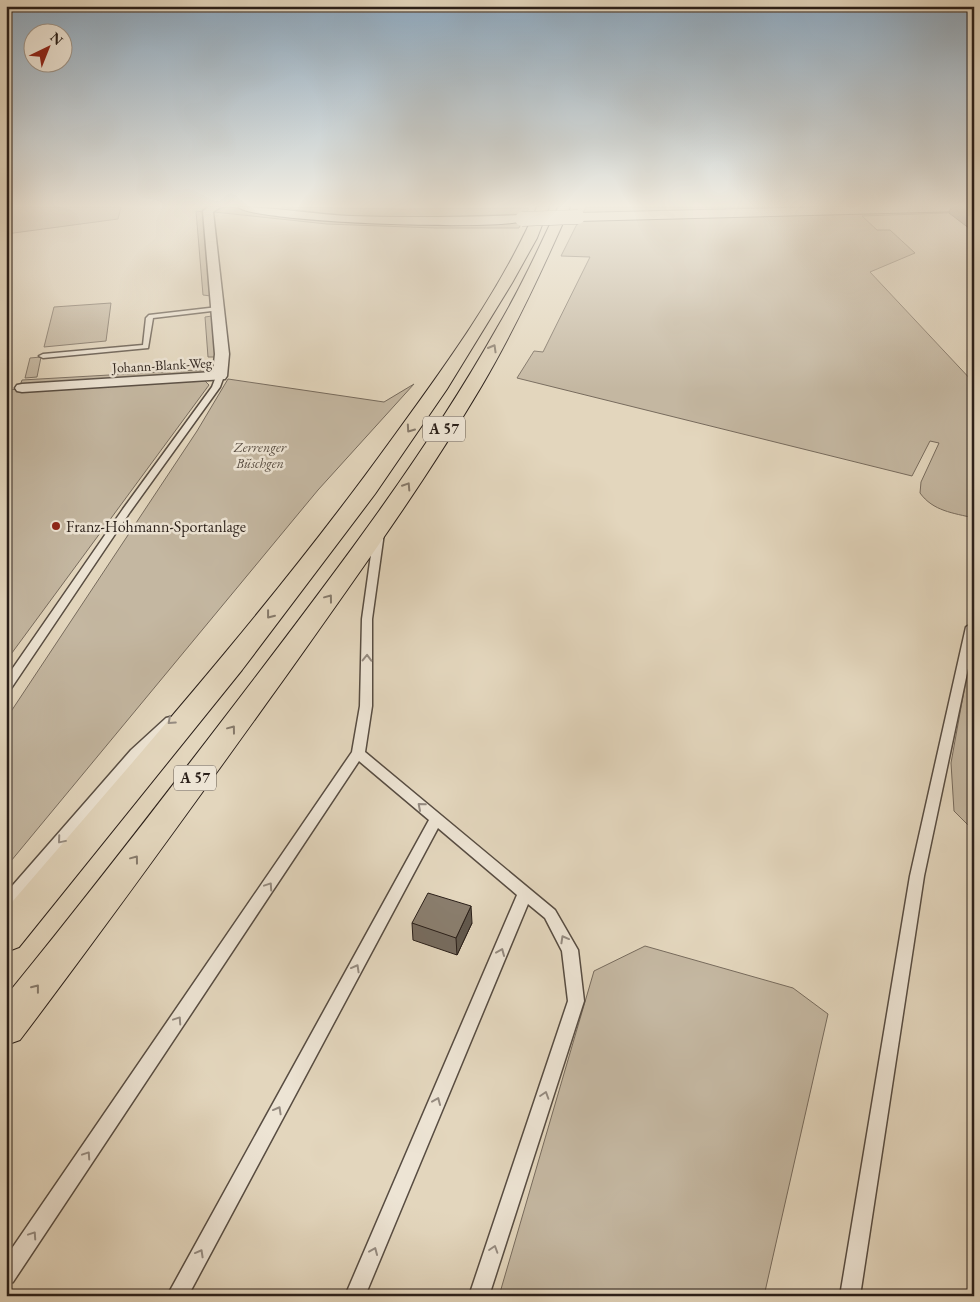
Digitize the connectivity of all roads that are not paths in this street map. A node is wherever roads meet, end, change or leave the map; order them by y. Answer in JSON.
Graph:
{"nodes":[{"id":1,"x":214,"y":268,"type":"edge"},
{"id":2,"x":513,"y":268,"type":"edge"},
{"id":3,"x":537,"y":268,"type":"edge"},
{"id":4,"x":218,"y":310,"type":"junction"},
{"id":5,"x":43,"y":356,"type":"dead end"},
{"id":6,"x":220,"y":376,"type":"junction"},
{"id":7,"x":22,"y":388,"type":"dead end"},
{"id":8,"x":380,"y":526,"type":"junction"},
{"id":9,"x":974,"y":628,"type":"edge"},
{"id":10,"x":232,"y":664,"type":"junction"},
{"id":11,"x":6,"y":687,"type":"edge"},
{"id":12,"x":358,"y":753,"type":"junction"},
{"id":13,"x":436,"y":820,"type":"junction"},
{"id":14,"x":525,"y":893,"type":"junction"},
{"id":15,"x":6,"y":904,"type":"edge"},
{"id":16,"x":6,"y":936,"type":"edge"},
{"id":17,"x":6,"y":1026,"type":"edge"},
{"id":18,"x":6,"y":1275,"type":"edge"},
{"id":19,"x":177,"y":1296,"type":"edge"},
{"id":20,"x":355,"y":1296,"type":"edge"},
{"id":21,"x":479,"y":1296,"type":"edge"},
{"id":22,"x":850,"y":1296,"type":"edge"}],
"edges":[{"from":1,"to":4,"type":"street","name":"Johann-Blank-Weg"},
{"from":2,"to":10,"type":"highway","number":"A 57","one_way":true},
{"from":8,"to":3,"type":"highway","number":"A 57","one_way":true},
{"from":4,"to":5,"type":"lane"},
{"from":4,"to":6,"type":"street","name":"Johann-Blank-Weg"},
{"from":6,"to":7,"type":"street","name":"Johann-Blank-Weg"},
{"from":6,"to":11,"type":"lane"},
{"from":12,"to":8,"type":"lane","one_way":true},
{"from":17,"to":8,"type":"highway","number":"A 57","one_way":true},
{"from":9,"to":22,"type":"lane"},
{"from":10,"to":15,"type":"lane","one_way":true},
{"from":10,"to":16,"type":"highway","number":"A 57"},
{"from":13,"to":12,"type":"lane","one_way":true},
{"from":18,"to":12,"type":"lane","one_way":true},
{"from":13,"to":14,"type":"lane"},
{"from":19,"to":13,"type":"lane","one_way":true},
{"from":20,"to":14,"type":"lane","one_way":true},
{"from":21,"to":14,"type":"lane","one_way":true}]}
